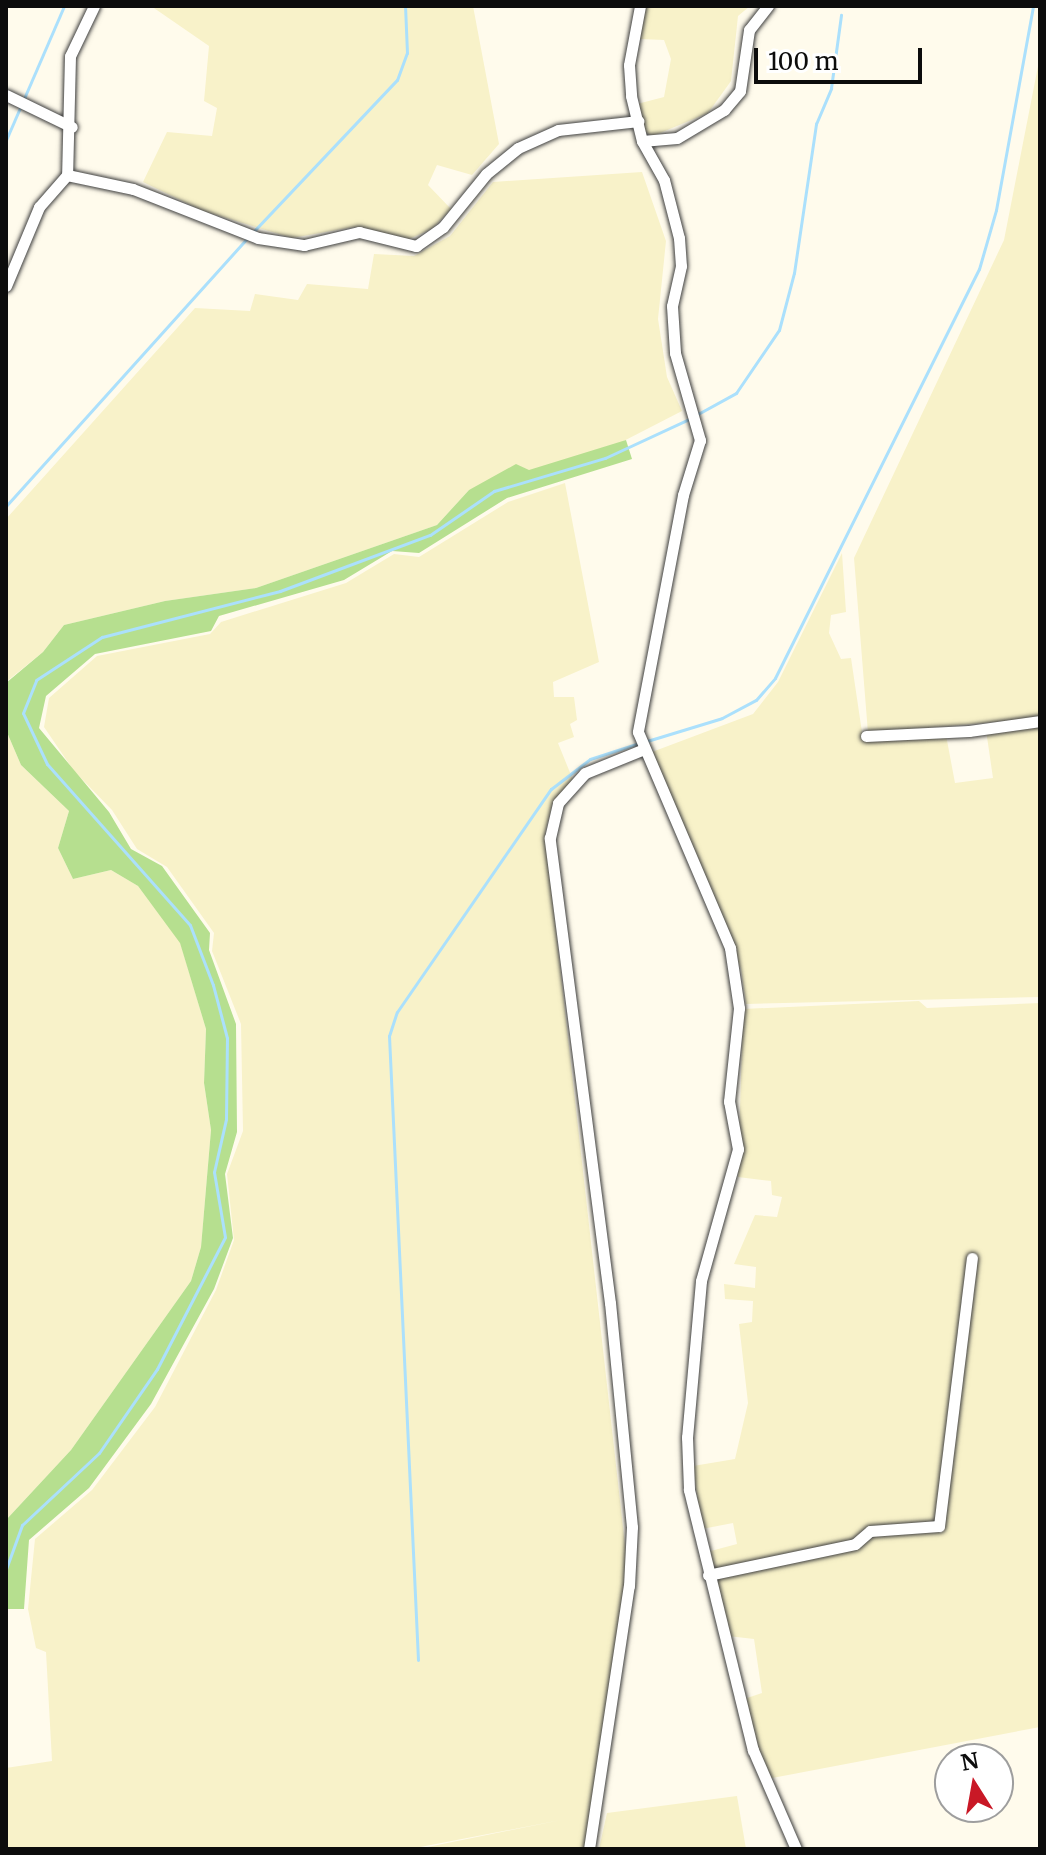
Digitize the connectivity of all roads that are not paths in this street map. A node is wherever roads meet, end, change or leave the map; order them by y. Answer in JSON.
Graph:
{"nodes":[{"id":1,"x":94,"y":6,"type":"edge"},
{"id":2,"x":640,"y":6,"type":"edge"},
{"id":3,"x":768,"y":6,"type":"edge"},
{"id":4,"x":6,"y":95,"type":"edge"},
{"id":5,"x":638,"y":121,"type":"junction"},
{"id":6,"x":72,"y":127,"type":"junction"},
{"id":7,"x":642,"y":141,"type":"junction"},
{"id":8,"x":67,"y":175,"type":"junction"},
{"id":9,"x":6,"y":286,"type":"edge"},
{"id":10,"x":1040,"y":721,"type":"edge"},
{"id":11,"x":866,"y":736,"type":"dead end"},
{"id":12,"x":644,"y":749,"type":"junction"},
{"id":13,"x":972,"y":1258,"type":"dead end"},
{"id":14,"x":708,"y":1575,"type":"junction"},
{"id":15,"x":589,"y":1849,"type":"edge"},
{"id":16,"x":796,"y":1849,"type":"edge"}],
"edges":[{"from":1,"to":6,"type":"street"},
{"from":2,"to":5,"type":"street"},
{"from":3,"to":7,"type":"street"},
{"from":4,"to":6,"type":"street"},
{"from":5,"to":7,"type":"street"},
{"from":5,"to":8,"type":"street"},
{"from":6,"to":8,"type":"street"},
{"from":7,"to":12,"type":"street"},
{"from":8,"to":9,"type":"street"},
{"from":10,"to":11,"type":"street"},
{"from":12,"to":14,"type":"street"},
{"from":12,"to":15,"type":"street"},
{"from":13,"to":14,"type":"street"},
{"from":14,"to":16,"type":"street"}]}
